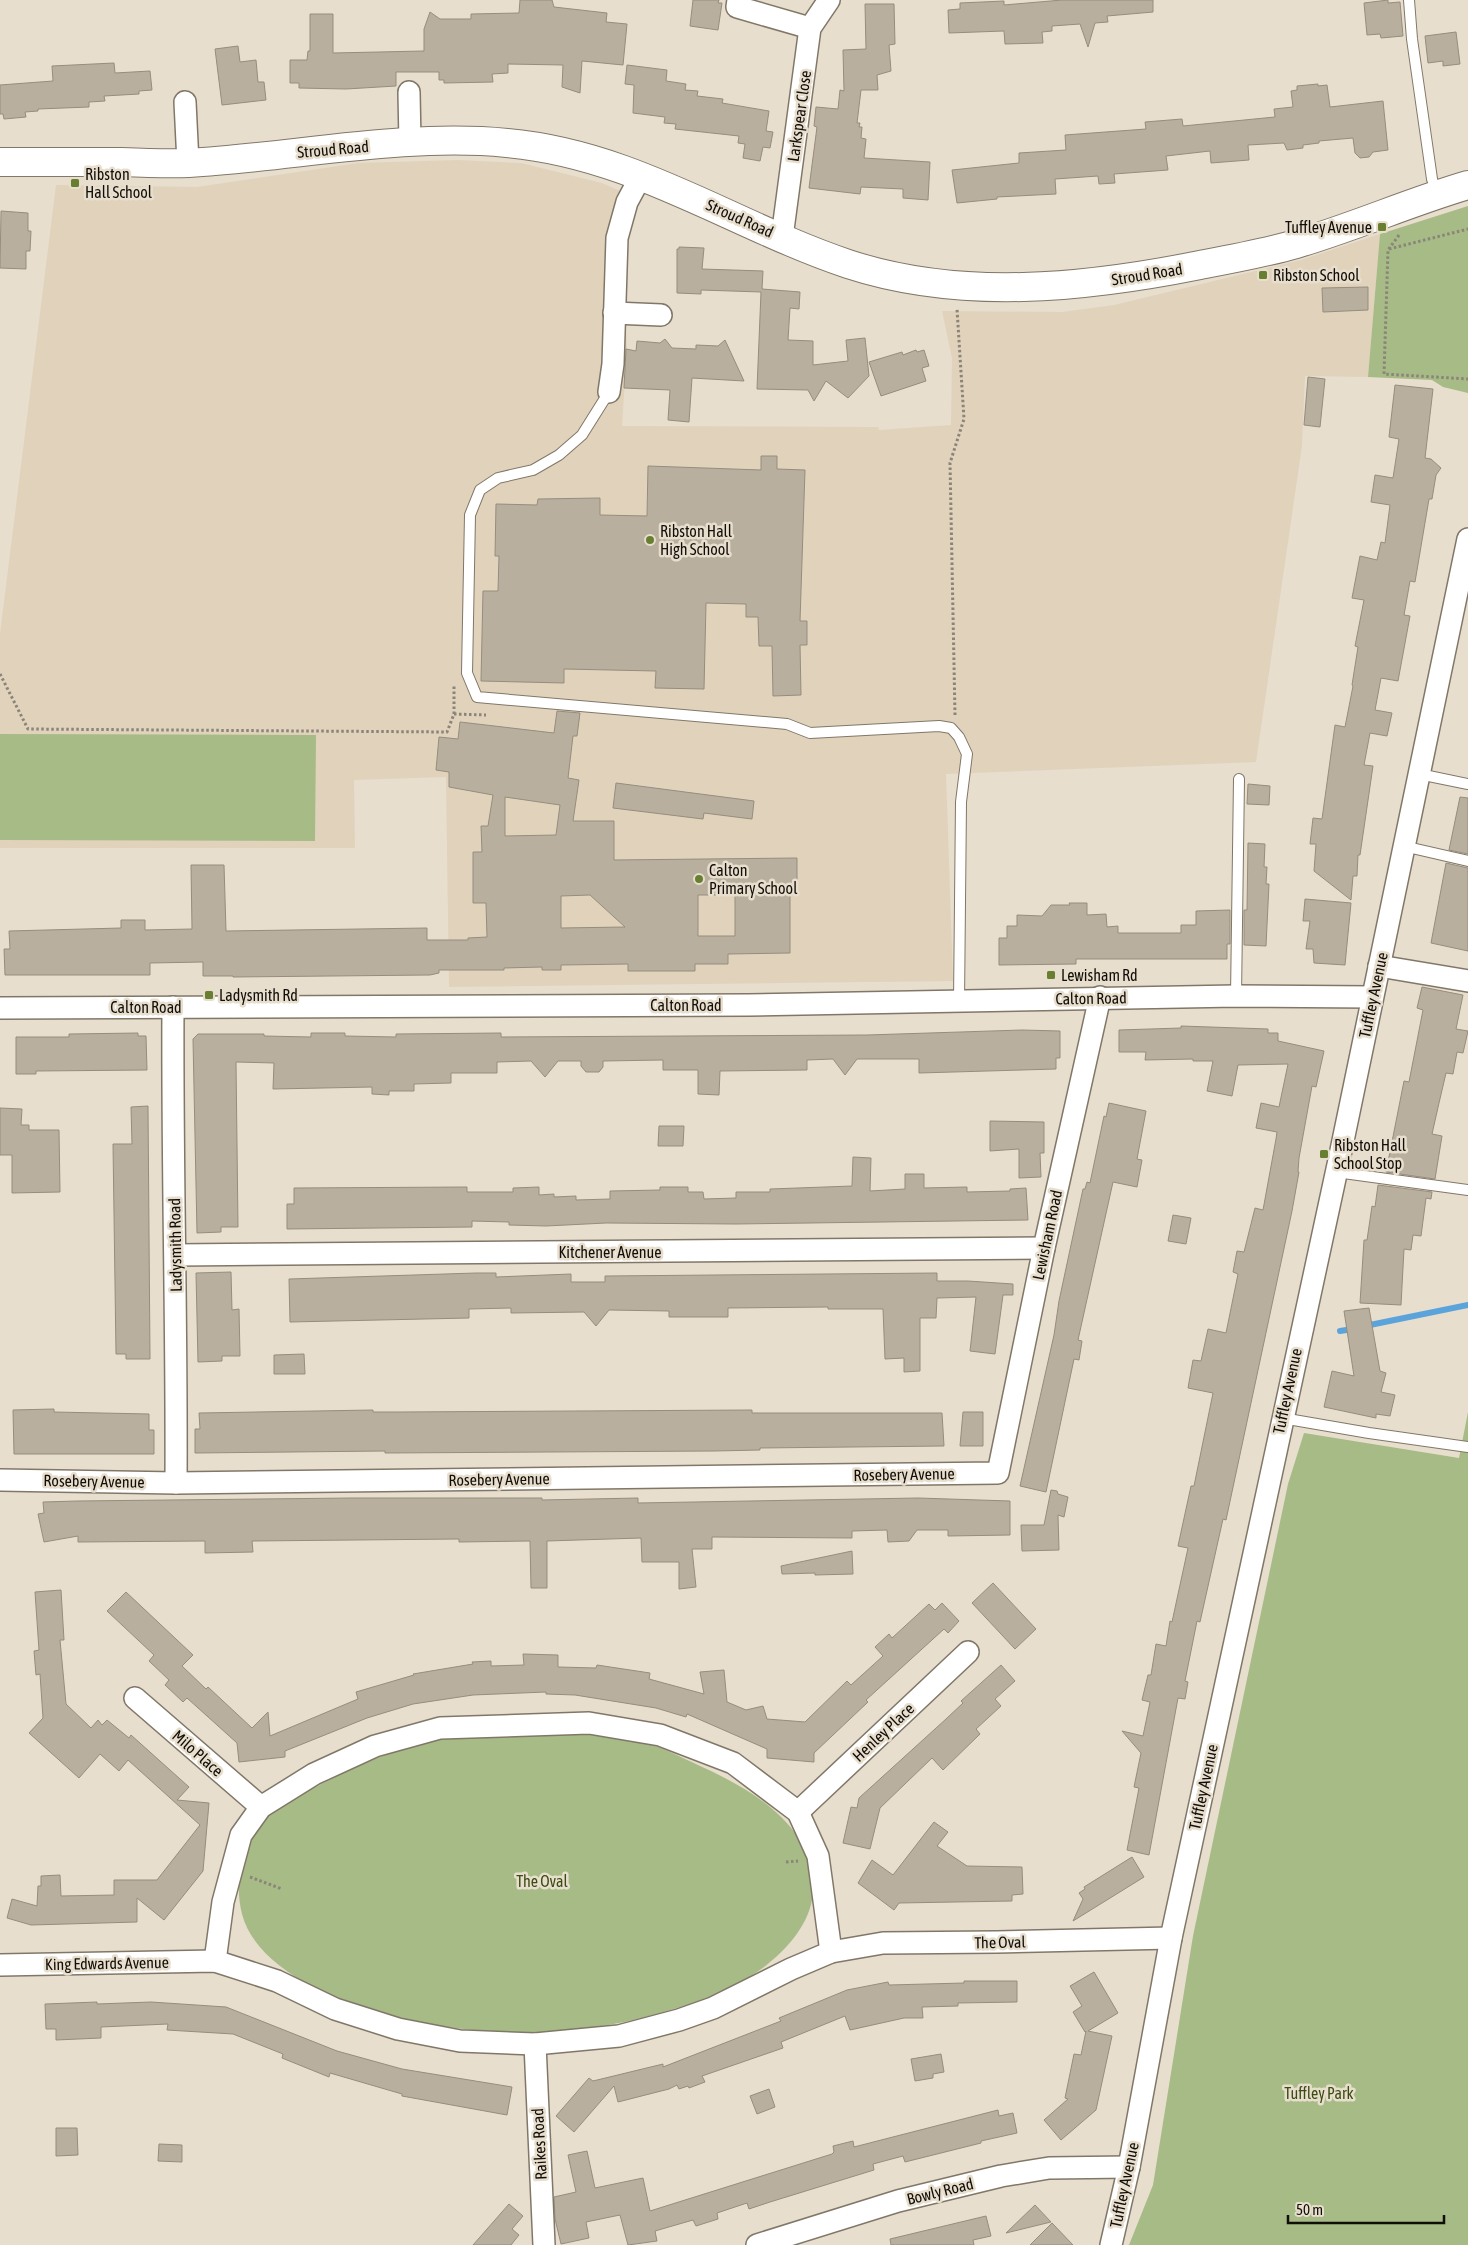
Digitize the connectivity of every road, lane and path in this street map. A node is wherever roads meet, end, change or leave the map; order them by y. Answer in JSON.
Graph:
{"nodes":[{"id":1,"x":829,"y":0,"type":"edge"},
{"id":2,"x":1409,"y":0,"type":"edge"},
{"id":3,"x":738,"y":4,"type":"edge"},
{"id":4,"x":810,"y":28,"type":"junction"},
{"id":5,"x":409,"y":92,"type":"dead end"},
{"id":6,"x":185,"y":102,"type":"dead end"},
{"id":7,"x":410,"y":143,"type":"junction"},
{"id":8,"x":0,"y":162,"type":"edge"},
{"id":9,"x":188,"y":163,"type":"junction"},
{"id":10,"x":641,"y":176,"type":"junction"},
{"id":11,"x":1468,"y":185,"type":"edge"},
{"id":12,"x":1437,"y":194,"type":"junction"},
{"id":13,"x":1468,"y":229,"type":"edge"},
{"id":14,"x":782,"y":237,"type":"junction"},
{"id":15,"x":956,"y":286,"type":"junction"},
{"id":16,"x":614,"y":313,"type":"junction"},
{"id":17,"x":661,"y":314,"type":"dead end"},
{"id":18,"x":1468,"y":378,"type":"edge"},
{"id":19,"x":609,"y":392,"type":"joint"},
{"id":20,"x":1468,"y":538,"type":"edge"},
{"id":21,"x":0,"y":674,"type":"edge"},
{"id":22,"x":455,"y":676,"type":"dead end"},
{"id":23,"x":951,"y":728,"type":"junction"},
{"id":24,"x":1419,"y":774,"type":"junction"},
{"id":25,"x":1238,"y":778,"type":"dead end"},
{"id":26,"x":1468,"y":784,"type":"edge"},
{"id":27,"x":1403,"y":846,"type":"junction"},
{"id":28,"x":1468,"y":861,"type":"edge"},
{"id":29,"x":1380,"y":966,"type":"junction"},
{"id":30,"x":1468,"y":981,"type":"edge"},
{"id":31,"x":1236,"y":996,"type":"junction"},
{"id":32,"x":1100,"y":997,"type":"junction"},
{"id":33,"x":1372,"y":997,"type":"junction"},
{"id":34,"x":959,"y":1002,"type":"junction"},
{"id":35,"x":173,"y":1006,"type":"junction"},
{"id":36,"x":0,"y":1008,"type":"edge"},
{"id":37,"x":1336,"y":1172,"type":"junction"},
{"id":38,"x":1468,"y":1190,"type":"edge"},
{"id":39,"x":1044,"y":1248,"type":"junction"},
{"id":40,"x":176,"y":1255,"type":"junction"},
{"id":41,"x":1282,"y":1418,"type":"junction"},
{"id":42,"x":1468,"y":1447,"type":"edge"},
{"id":43,"x":998,"y":1473,"type":"joint"},
{"id":44,"x":0,"y":1480,"type":"edge"},
{"id":45,"x":176,"y":1483,"type":"junction"},
{"id":46,"x":968,"y":1652,"type":"dead end"},
{"id":47,"x":135,"y":1698,"type":"dead end"},
{"id":48,"x":261,"y":1807,"type":"junction"},
{"id":49,"x":798,"y":1812,"type":"junction"},
{"id":50,"x":231,"y":1870,"type":"junction"},
{"id":51,"x":282,"y":1889,"type":"dead end"},
{"id":52,"x":1171,"y":1938,"type":"junction"},
{"id":53,"x":830,"y":1952,"type":"junction"},
{"id":54,"x":215,"y":1961,"type":"junction"},
{"id":55,"x":0,"y":1965,"type":"edge"},
{"id":56,"x":535,"y":2044,"type":"junction"},
{"id":57,"x":1128,"y":2167,"type":"junction"},
{"id":58,"x":544,"y":2245,"type":"edge"},
{"id":59,"x":756,"y":2245,"type":"edge"},
{"id":60,"x":1111,"y":2245,"type":"edge"}],
"edges":[{"from":1,"to":4,"type":"street","name":"Larkspear Close"},
{"from":2,"to":12,"type":"lane"},
{"from":3,"to":4,"type":"street"},
{"from":4,"to":14,"type":"street","name":"Larkspear Close"},
{"from":5,"to":7,"type":"street"},
{"from":6,"to":9,"type":"street"},
{"from":7,"to":9,"type":"main road","name":"Stroud Road"},
{"from":7,"to":10,"type":"main road","name":"Stroud Road"},
{"from":8,"to":9,"type":"main road","name":"Stroud Road"},
{"from":10,"to":14,"type":"main road","name":"Stroud Road"},
{"from":10,"to":16,"type":"street"},
{"from":11,"to":12,"type":"main road","name":"Stroud Road"},
{"from":12,"to":15,"type":"main road","name":"Stroud Road"},
{"from":13,"to":18,"type":"path"},
{"from":14,"to":15,"type":"main road","name":"Stroud Road"},
{"from":15,"to":23,"type":"path"},
{"from":16,"to":17,"type":"street"},
{"from":16,"to":19,"type":"street"},
{"from":19,"to":23,"type":"lane"},
{"from":20,"to":24,"type":"street","name":"Tuffley Avenue"},
{"from":21,"to":22,"type":"path"},
{"from":23,"to":34,"type":"lane"},
{"from":24,"to":26,"type":"lane"},
{"from":24,"to":27,"type":"street","name":"Tuffley Avenue"},
{"from":25,"to":31,"type":"lane"},
{"from":27,"to":28,"type":"lane"},
{"from":27,"to":29,"type":"street","name":"Tuffley Avenue"},
{"from":29,"to":30,"type":"street"},
{"from":29,"to":33,"type":"street","name":"Tuffley Avenue"},
{"from":31,"to":32,"type":"street","name":"Calton Road"},
{"from":31,"to":33,"type":"street","name":"Calton Road"},
{"from":32,"to":34,"type":"street","name":"Calton Road"},
{"from":32,"to":39,"type":"street","name":"Lewisham Road"},
{"from":33,"to":37,"type":"street","name":"Tuffley Avenue"},
{"from":34,"to":35,"type":"street","name":"Calton Road"},
{"from":35,"to":36,"type":"street","name":"Calton Road"},
{"from":35,"to":40,"type":"street","name":"Ladysmith Road"},
{"from":37,"to":38,"type":"lane"},
{"from":37,"to":41,"type":"street","name":"Tuffley Avenue"},
{"from":39,"to":40,"type":"street","name":"Kitchener Avenue"},
{"from":39,"to":43,"type":"street","name":"Lewisham Road"},
{"from":40,"to":45,"type":"street","name":"Ladysmith Road"},
{"from":41,"to":42,"type":"lane"},
{"from":41,"to":52,"type":"street","name":"Tuffley Avenue"},
{"from":43,"to":45,"type":"street","name":"Rosebery Avenue"},
{"from":44,"to":45,"type":"street","name":"Rosebery Avenue"},
{"from":46,"to":49,"type":"street","name":"Henley Place"},
{"from":47,"to":48,"type":"street","name":"Milo Place"},
{"from":48,"to":49,"type":"street"},
{"from":48,"to":50,"type":"street"},
{"from":49,"to":53,"type":"street"},
{"from":50,"to":51,"type":"path"},
{"from":50,"to":54,"type":"street"},
{"from":52,"to":53,"type":"street","name":"The Oval"},
{"from":52,"to":57,"type":"street","name":"Tuffley Avenue"},
{"from":53,"to":56,"type":"street","name":"The Oval"},
{"from":54,"to":55,"type":"street","name":"King Edwards Avenue"},
{"from":54,"to":56,"type":"street","name":"The Oval"},
{"from":56,"to":58,"type":"street","name":"Raikes Road"},
{"from":57,"to":59,"type":"street","name":"Bowly Road"},
{"from":57,"to":60,"type":"street","name":"Tuffley Avenue"}]}
